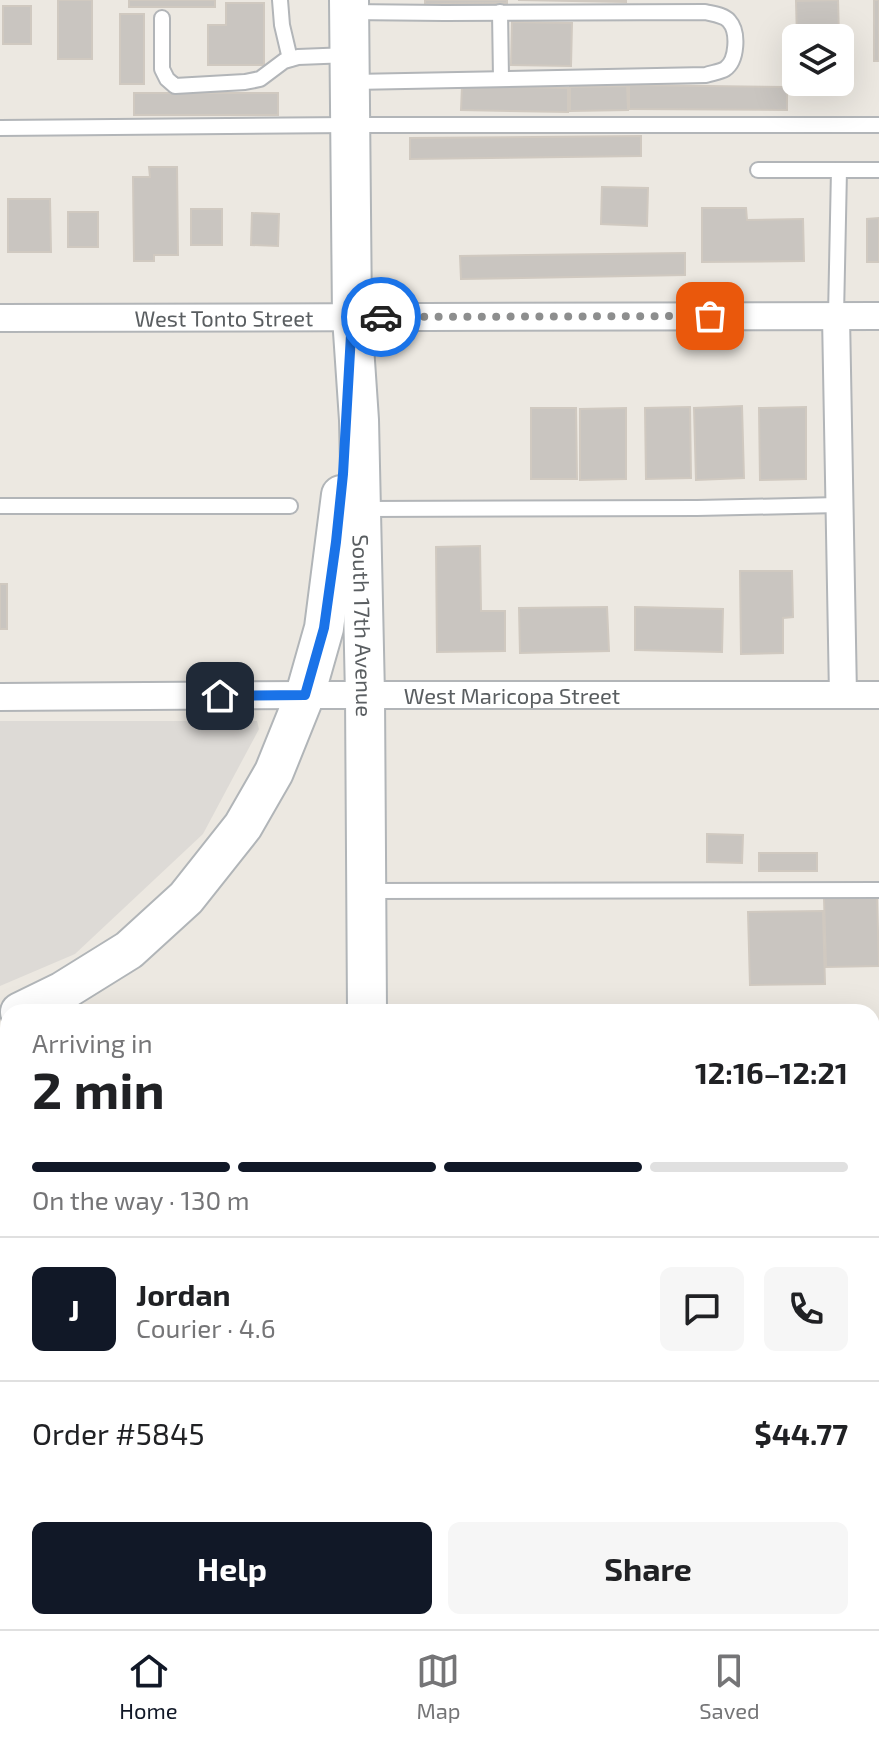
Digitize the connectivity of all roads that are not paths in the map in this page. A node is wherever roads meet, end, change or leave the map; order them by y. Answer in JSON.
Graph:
{"nodes":[{"id":1,"x":280,"y":0,"type":"edge"},
{"id":2,"x":349,"y":6,"type":"edge"},
{"id":3,"x":500,"y":12,"type":"junction"},
{"id":4,"x":162,"y":18,"type":"dead end"},
{"id":5,"x":290,"y":59,"type":"junction"},
{"id":6,"x":350,"y":68,"type":"junction"},
{"id":7,"x":501,"y":79,"type":"junction"},
{"id":8,"x":350,"y":125,"type":"junction"},
{"id":9,"x":879,"y":125,"type":"edge"},
{"id":10,"x":0,"y":128,"type":"edge"},
{"id":11,"x":758,"y":170,"type":"dead end"},
{"id":12,"x":839,"y":170,"type":"junction"},
{"id":13,"x":879,"y":170,"type":"edge"},
{"id":14,"x":836,"y":316,"type":"junction"},
{"id":15,"x":879,"y":316,"type":"edge"},
{"id":16,"x":352,"y":317,"type":"junction"},
{"id":17,"x":0,"y":318,"type":"edge"},
{"id":18,"x":839,"y":505,"type":"junction"},
{"id":19,"x":0,"y":506,"type":"edge"},
{"id":20,"x":290,"y":506,"type":"dead end"},
{"id":21,"x":361,"y":509,"type":"junction"},
{"id":22,"x":305,"y":695,"type":"junction"},
{"id":23,"x":365,"y":695,"type":"junction"},
{"id":24,"x":843,"y":695,"type":"junction"},
{"id":25,"x":879,"y":695,"type":"edge"},
{"id":26,"x":0,"y":697,"type":"edge"},
{"id":27,"x":879,"y":890,"type":"edge"},
{"id":28,"x":365,"y":891,"type":"junction"},
{"id":29,"x":36,"y":1004,"type":"edge"},
{"id":30,"x":367,"y":1004,"type":"edge"}],
"edges":[{"from":1,"to":5,"type":"lane"},
{"from":2,"to":3,"type":"lane"},
{"from":2,"to":6,"type":"main road","name":"South 17th Avenue"},
{"from":3,"to":7,"type":"lane"},
{"from":3,"to":7,"type":"lane"},
{"from":4,"to":5,"type":"lane"},
{"from":5,"to":6,"type":"lane"},
{"from":6,"to":7,"type":"lane"},
{"from":6,"to":8,"type":"main road","name":"South 17th Avenue"},
{"from":8,"to":9,"type":"lane"},
{"from":8,"to":10,"type":"lane"},
{"from":8,"to":16,"type":"main road","name":"South 17th Avenue"},
{"from":11,"to":12,"type":"lane"},
{"from":12,"to":13,"type":"lane"},
{"from":12,"to":14,"type":"lane"},
{"from":14,"to":15,"type":"street","name":"West Tonto Street"},
{"from":14,"to":16,"type":"street","name":"West Tonto Street"},
{"from":14,"to":18,"type":"street"},
{"from":16,"to":17,"type":"street","name":"West Tonto Street"},
{"from":16,"to":21,"type":"main road","name":"South 17th Avenue"},
{"from":16,"to":22,"type":"main road"},
{"from":18,"to":21,"type":"lane"},
{"from":18,"to":24,"type":"street"},
{"from":19,"to":20,"type":"lane"},
{"from":21,"to":23,"type":"main road","name":"South 17th Avenue"},
{"from":22,"to":23,"type":"street","name":"West Maricopa Street"},
{"from":22,"to":26,"type":"street","name":"West Maricopa Street"},
{"from":22,"to":29,"type":"main road"},
{"from":23,"to":24,"type":"street","name":"West Maricopa Street"},
{"from":23,"to":28,"type":"main road","name":"South 17th Avenue"},
{"from":24,"to":25,"type":"street","name":"West Maricopa Street"},
{"from":27,"to":28,"type":"lane"},
{"from":28,"to":30,"type":"main road","name":"South 17th Avenue"}]}
